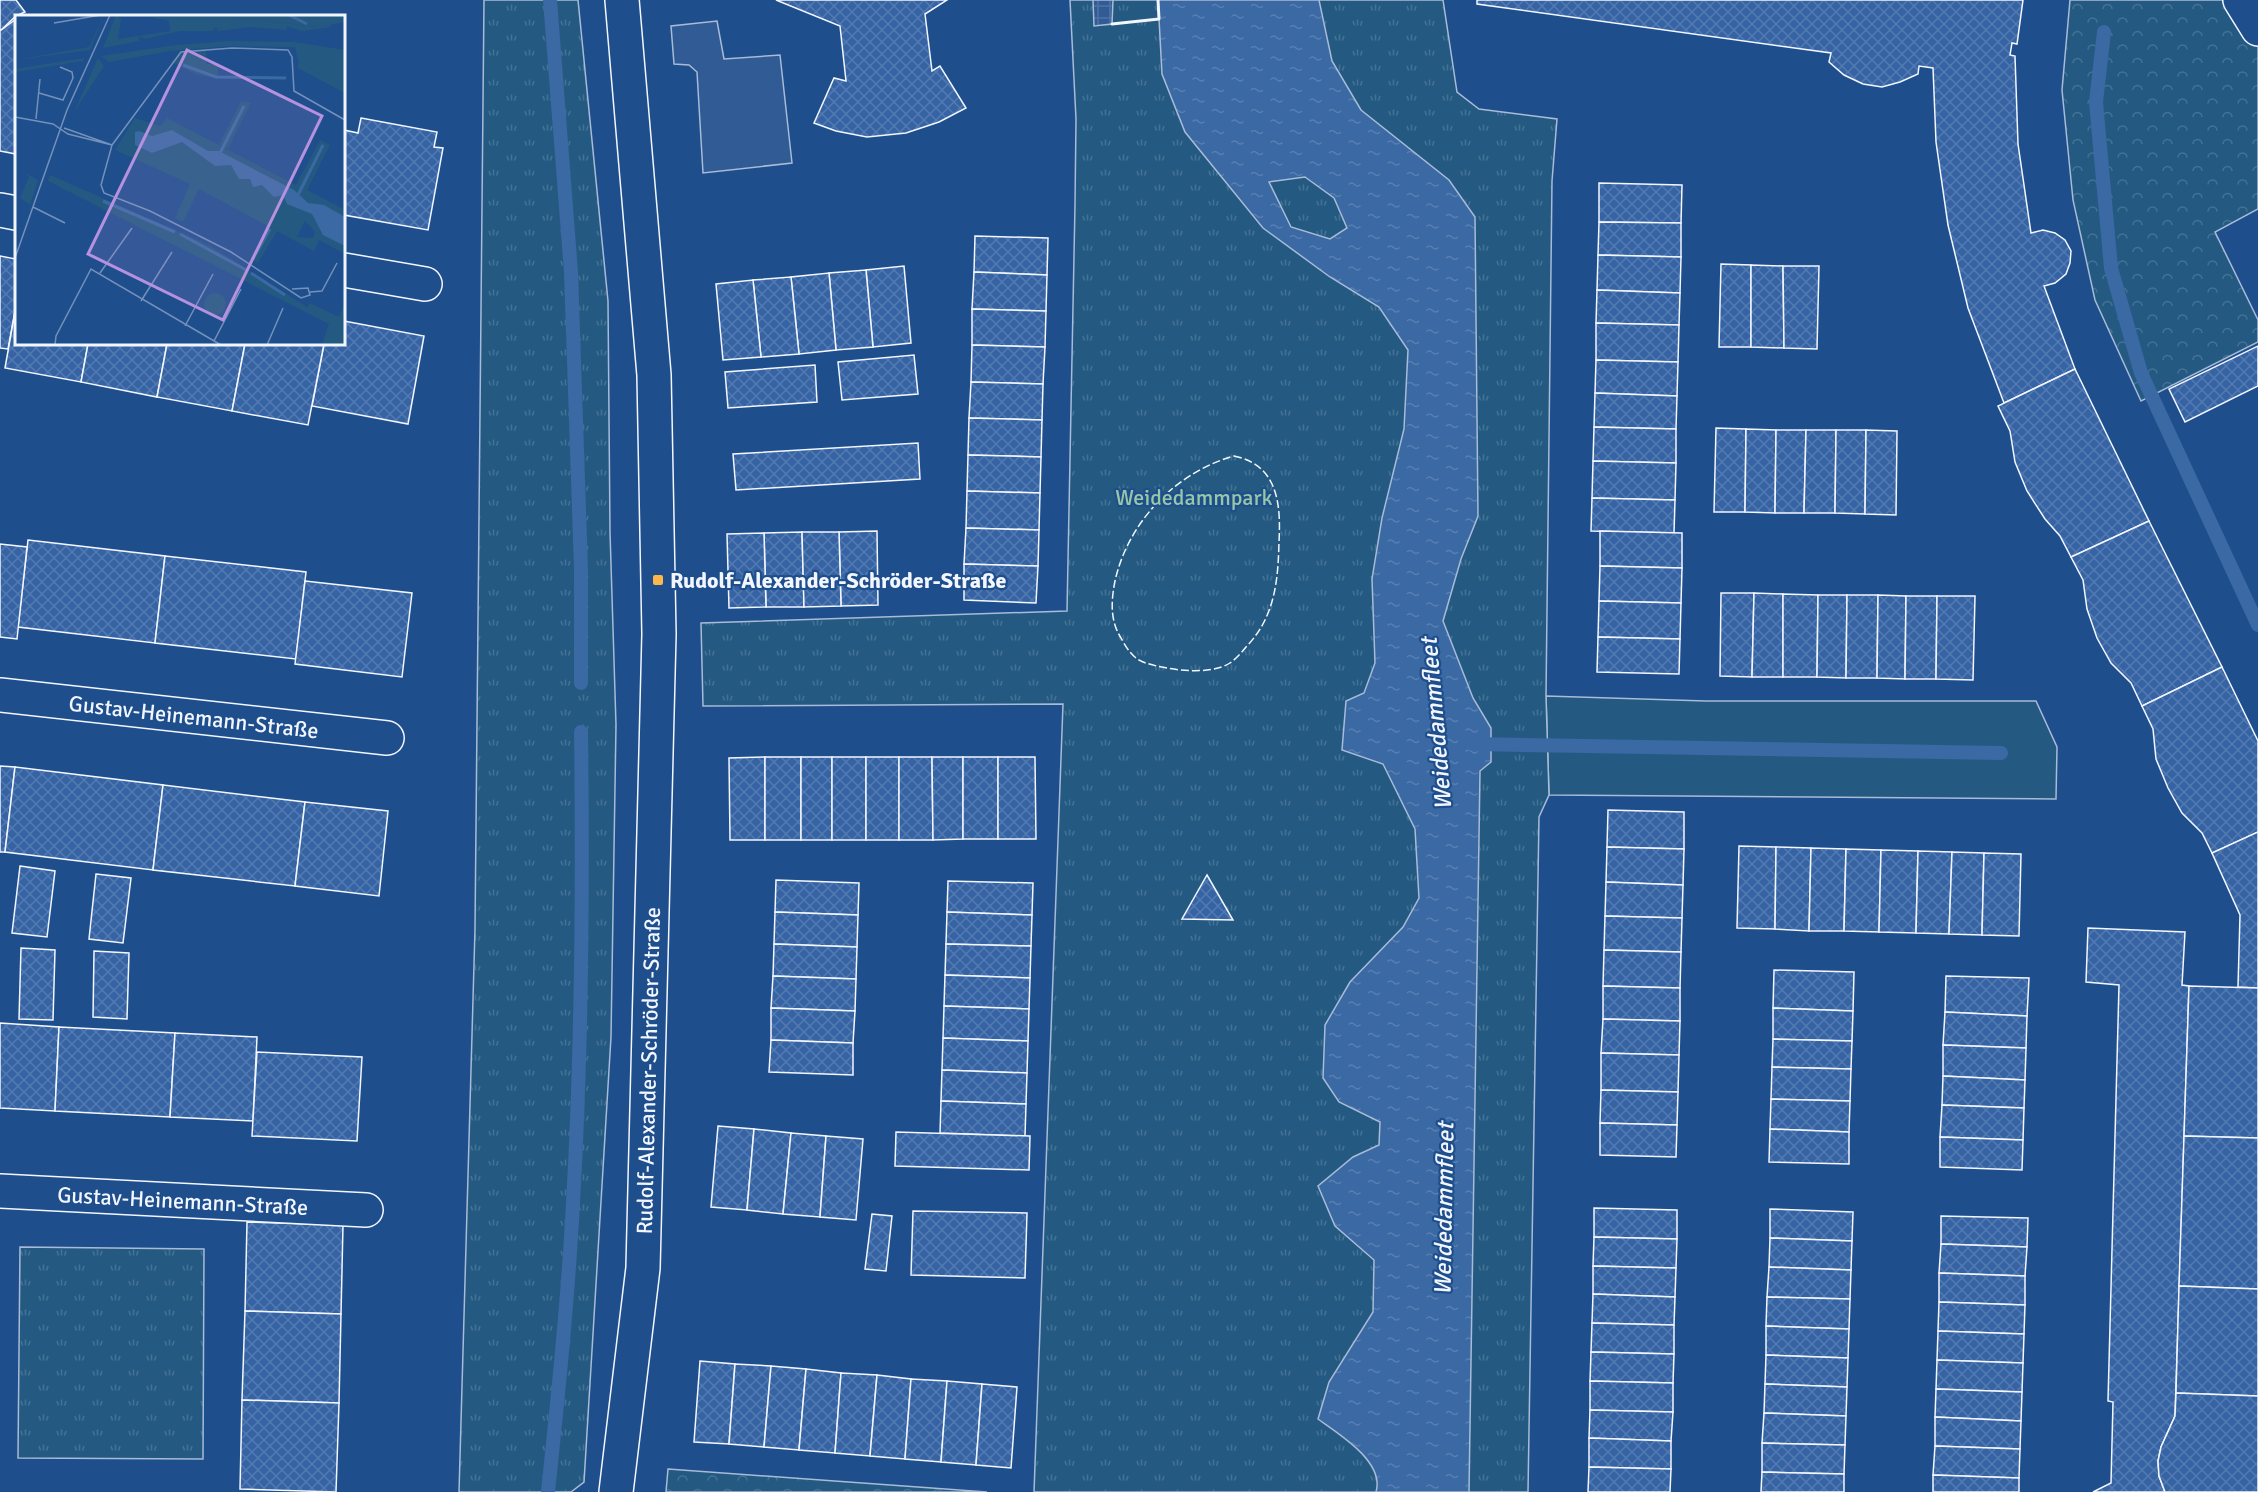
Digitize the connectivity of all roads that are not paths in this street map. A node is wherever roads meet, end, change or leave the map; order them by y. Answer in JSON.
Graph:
{"nodes":[{"id":1,"x":622,"y":0,"type":"edge"},
{"id":2,"x":2240,"y":0,"type":"edge"},
{"id":3,"x":2258,"y":29,"type":"edge"},
{"id":4,"x":0,"y":210,"type":"edge"},
{"id":5,"x":15,"y":213,"type":"edge"},
{"id":6,"x":345,"y":270,"type":"edge"},
{"id":7,"x":425,"y":284,"type":"dead end"},
{"id":8,"x":0,"y":695,"type":"edge"},
{"id":9,"x":387,"y":738,"type":"dead end"},
{"id":10,"x":0,"y":1191,"type":"edge"},
{"id":11,"x":366,"y":1210,"type":"dead end"},
{"id":12,"x":616,"y":1492,"type":"edge"}],
"edges":[{"from":1,"to":12,"type":"street","name":"Rudolf-Alexander-Schröder-Straße"},
{"from":2,"to":3,"type":"street"},
{"from":4,"to":5,"type":"street"},
{"from":6,"to":7,"type":"street"},
{"from":8,"to":9,"type":"street","name":"Gustav-Heinemann-Straße"},
{"from":10,"to":11,"type":"street","name":"Gustav-Heinemann-Straße"}]}
